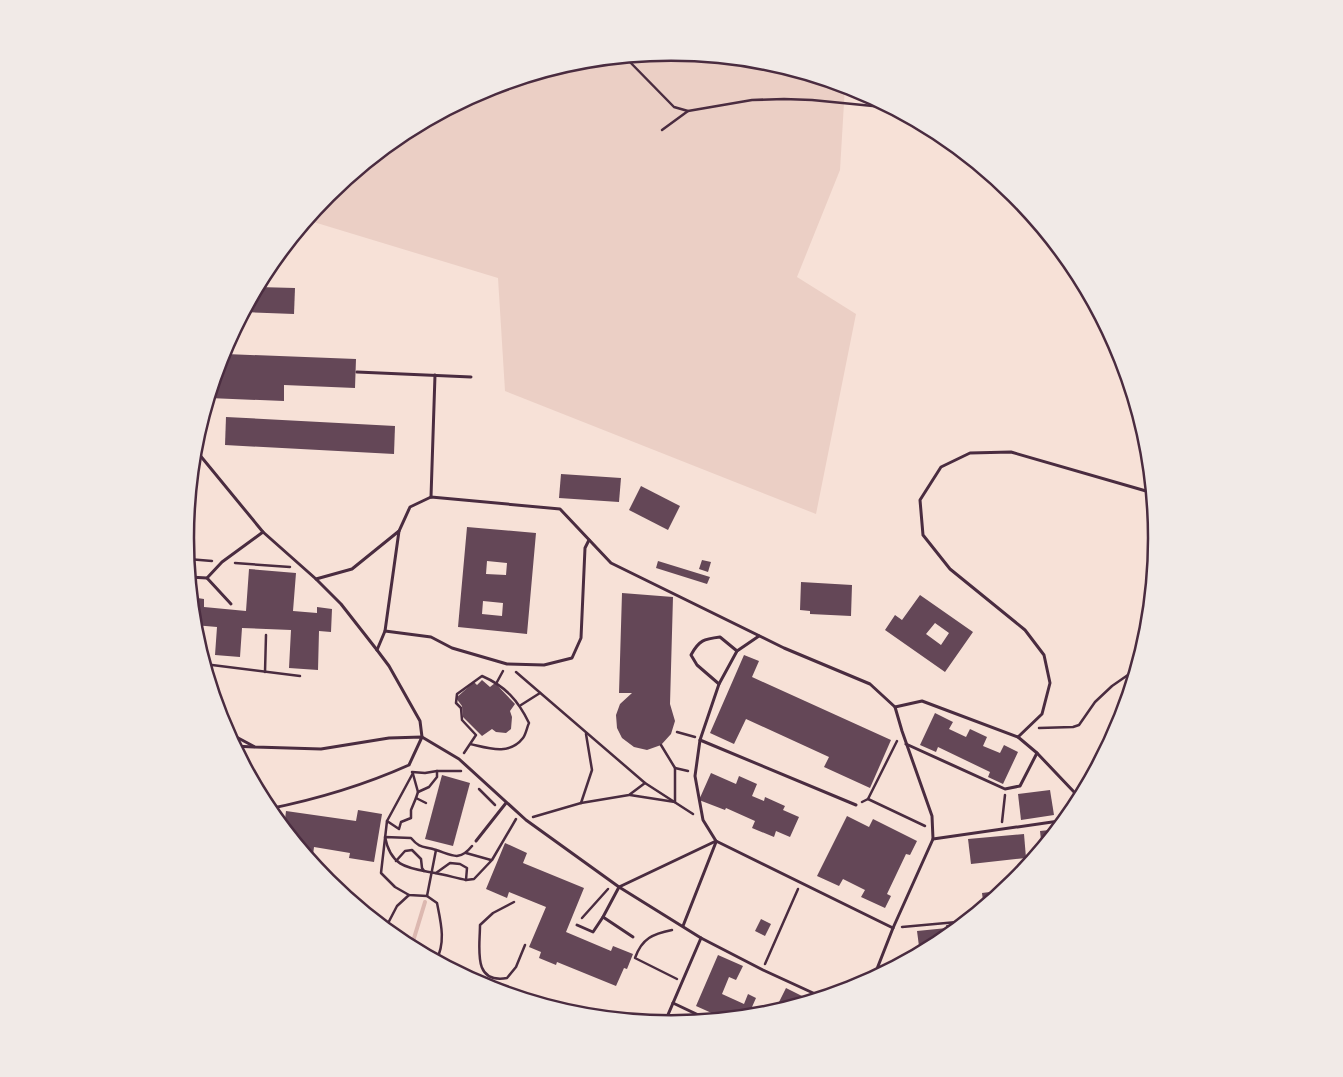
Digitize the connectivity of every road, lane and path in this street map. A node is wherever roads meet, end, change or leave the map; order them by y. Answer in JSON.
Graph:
{"nodes":[{"id":1,"x":631,"y":63,"type":"edge"},
{"id":2,"x":874,"y":106,"type":"edge"},
{"id":3,"x":688,"y":111,"type":"junction"},
{"id":4,"x":662,"y":130,"type":"dead end"},
{"id":5,"x":357,"y":372,"type":"dead end"},
{"id":6,"x":435,"y":375,"type":"junction"},
{"id":7,"x":472,"y":377,"type":"dead end"},
{"id":8,"x":201,"y":457,"type":"edge"},
{"id":9,"x":1147,"y":492,"type":"edge"},
{"id":10,"x":431,"y":497,"type":"junction"},
{"id":11,"x":399,"y":531,"type":"junction"},
{"id":12,"x":263,"y":532,"type":"junction"},
{"id":13,"x":589,"y":540,"type":"junction"},
{"id":14,"x":195,"y":560,"type":"edge"},
{"id":15,"x":222,"y":562,"type":"junction"},
{"id":16,"x":301,"y":568,"type":"junction"},
{"id":17,"x":196,"y":577,"type":"edge"},
{"id":18,"x":207,"y":578,"type":"junction"},
{"id":19,"x":316,"y":579,"type":"junction"},
{"id":20,"x":231,"y":604,"type":"dead end"},
{"id":21,"x":385,"y":631,"type":"junction"},
{"id":22,"x":266,"y":636,"type":"dead end"},
{"id":23,"x":759,"y":636,"type":"junction"},
{"id":24,"x":377,"y":650,"type":"junction"},
{"id":25,"x":737,"y":651,"type":"junction"},
{"id":26,"x":507,"y":664,"type":"junction"},
{"id":27,"x":212,"y":665,"type":"edge"},
{"id":28,"x":265,"y":672,"type":"junction"},
{"id":29,"x":1128,"y":675,"type":"edge"},
{"id":30,"x":300,"y":676,"type":"dead end"},
{"id":31,"x":497,"y":682,"type":"junction"},
{"id":32,"x":720,"y":684,"type":"junction"},
{"id":33,"x":540,"y":694,"type":"junction"},
{"id":34,"x":521,"y":706,"type":"junction"},
{"id":35,"x":895,"y":707,"type":"junction"},
{"id":36,"x":1048,"y":728,"type":"dead end"},
{"id":37,"x":902,"y":731,"type":"junction"},
{"id":38,"x":677,"y":732,"type":"dead end"},
{"id":39,"x":586,"y":733,"type":"junction"},
{"id":40,"x":422,"y":737,"type":"junction"},
{"id":41,"x":695,"y":737,"type":"dead end"},
{"id":42,"x":1018,"y":737,"type":"junction"},
{"id":43,"x":238,"y":738,"type":"edge"},
{"id":44,"x":700,"y":740,"type":"junction"},
{"id":45,"x":470,"y":744,"type":"junction"},
{"id":46,"x":906,"y":744,"type":"junction"},
{"id":47,"x":661,"y":745,"type":"dead end"},
{"id":48,"x":241,"y":746,"type":"edge"},
{"id":49,"x":255,"y":746,"type":"junction"},
{"id":50,"x":1038,"y":753,"type":"junction"},
{"id":51,"x":459,"y":759,"type":"junction"},
{"id":52,"x":409,"y":765,"type":"junction"},
{"id":53,"x":469,"y":768,"type":"junction"},
{"id":54,"x":675,"y":768,"type":"junction"},
{"id":55,"x":680,"y":770,"type":"dead end"},
{"id":56,"x":437,"y":771,"type":"junction"},
{"id":57,"x":413,"y":773,"type":"junction"},
{"id":58,"x":645,"y":783,"type":"junction"},
{"id":59,"x":1005,"y":789,"type":"junction"},
{"id":60,"x":418,"y":792,"type":"junction"},
{"id":61,"x":1075,"y":793,"type":"edge"},
{"id":62,"x":628,"y":795,"type":"junction"},
{"id":63,"x":416,"y":798,"type":"junction"},
{"id":64,"x":868,"y":799,"type":"junction"},
{"id":65,"x":675,"y":802,"type":"junction"},
{"id":66,"x":426,"y":803,"type":"dead end"},
{"id":67,"x":506,"y":803,"type":"junction"},
{"id":68,"x":581,"y":803,"type":"junction"},
{"id":69,"x":856,"y":805,"type":"joint"},
{"id":70,"x":277,"y":807,"type":"edge"},
{"id":71,"x":519,"y":814,"type":"junction"},
{"id":72,"x":526,"y":820,"type":"junction"},
{"id":73,"x":703,"y":820,"type":"junction"},
{"id":74,"x":387,"y":821,"type":"junction"},
{"id":75,"x":1055,"y":821,"type":"edge"},
{"id":76,"x":1001,"y":829,"type":"junction"},
{"id":77,"x":932,"y":830,"type":"junction"},
{"id":78,"x":385,"y":837,"type":"junction"},
{"id":79,"x":933,"y":839,"type":"junction"},
{"id":80,"x":476,"y":841,"type":"joint"},
{"id":81,"x":716,"y":841,"type":"junction"},
{"id":82,"x":436,"y":850,"type":"junction"},
{"id":83,"x":466,"y":853,"type":"junction"},
{"id":84,"x":492,"y":860,"type":"junction"},
{"id":85,"x":396,"y":861,"type":"junction"},
{"id":86,"x":425,"y":872,"type":"junction"},
{"id":87,"x":434,"y":873,"type":"junction"},
{"id":88,"x":466,"y":880,"type":"junction"},
{"id":89,"x":801,"y":882,"type":"junction"},
{"id":90,"x":619,"y":887,"type":"junction"},
{"id":91,"x":608,"y":890,"type":"dead end"},
{"id":92,"x":409,"y":896,"type":"junction"},
{"id":93,"x":427,"y":896,"type":"junction"},
{"id":94,"x":514,"y":902,"type":"dead end"},
{"id":95,"x":603,"y":917,"type":"junction"},
{"id":96,"x":388,"y":922,"type":"edge"},
{"id":97,"x":955,"y":922,"type":"edge"},
{"id":98,"x":678,"y":923,"type":"junction"},
{"id":99,"x":577,"y":925,"type":"joint"},
{"id":100,"x":682,"y":926,"type":"junction"},
{"id":101,"x":893,"y":928,"type":"junction"},
{"id":102,"x":633,"y":937,"type":"dead end"},
{"id":103,"x":702,"y":938,"type":"junction"},
{"id":104,"x":524,"y":944,"type":"dead end"},
{"id":105,"x":439,"y":955,"type":"edge"},
{"id":106,"x":763,"y":970,"type":"junction"},
{"id":107,"x":877,"y":970,"type":"edge"},
{"id":108,"x":682,"y":982,"type":"junction"},
{"id":109,"x":814,"y":993,"type":"edge"},
{"id":110,"x":673,"y":1003,"type":"junction"},
{"id":111,"x":699,"y":1015,"type":"edge"},
{"id":112,"x":667,"y":1016,"type":"edge"}],
"edges":[{"from":1,"to":3,"type":"path"},
{"from":2,"to":3,"type":"path"},
{"from":3,"to":4,"type":"path"},
{"from":5,"to":6,"type":"lane"},
{"from":6,"to":7,"type":"lane"},
{"from":6,"to":10,"type":"lane"},
{"from":8,"to":12,"type":"lane"},
{"from":9,"to":42,"type":"lane"},
{"from":10,"to":11,"type":"lane"},
{"from":10,"to":13,"type":"lane"},
{"from":11,"to":19,"type":"lane"},
{"from":11,"to":21,"type":"lane"},
{"from":12,"to":15,"type":"lane"},
{"from":12,"to":16,"type":"lane"},
{"from":13,"to":23,"type":"lane"},
{"from":13,"to":26,"type":"lane"},
{"from":14,"to":15,"type":"path"},
{"from":15,"to":16,"type":"path"},
{"from":15,"to":18,"type":"lane"},
{"from":16,"to":19,"type":"lane"},
{"from":17,"to":18,"type":"lane"},
{"from":18,"to":20,"type":"lane"},
{"from":19,"to":24,"type":"lane"},
{"from":21,"to":24,"type":"lane"},
{"from":21,"to":26,"type":"lane"},
{"from":22,"to":28,"type":"path"},
{"from":23,"to":25,"type":"lane"},
{"from":23,"to":35,"type":"lane"},
{"from":24,"to":40,"type":"lane"},
{"from":25,"to":32,"type":"lane"},
{"from":25,"to":32,"type":"lane"},
{"from":26,"to":31,"type":"path"},
{"from":26,"to":33,"type":"path"},
{"from":27,"to":28,"type":"path"},
{"from":28,"to":30,"type":"path"},
{"from":29,"to":36,"type":"path"},
{"from":31,"to":34,"type":"path"},
{"from":31,"to":45,"type":"path"},
{"from":32,"to":44,"type":"lane"},
{"from":33,"to":34,"type":"path"},
{"from":33,"to":39,"type":"path"},
{"from":34,"to":45,"type":"path"},
{"from":35,"to":37,"type":"lane"},
{"from":35,"to":42,"type":"lane"},
{"from":37,"to":46,"type":"lane"},
{"from":37,"to":64,"type":"path"},
{"from":38,"to":41,"type":"path"},
{"from":39,"to":58,"type":"path"},
{"from":39,"to":68,"type":"path"},
{"from":40,"to":49,"type":"lane"},
{"from":40,"to":51,"type":"lane"},
{"from":40,"to":52,"type":"lane"},
{"from":42,"to":50,"type":"lane"},
{"from":43,"to":49,"type":"lane"},
{"from":44,"to":69,"type":"lane"},
{"from":44,"to":73,"type":"lane"},
{"from":45,"to":51,"type":"path"},
{"from":46,"to":59,"type":"lane"},
{"from":46,"to":77,"type":"lane"},
{"from":47,"to":54,"type":"path"},
{"from":48,"to":49,"type":"lane"},
{"from":50,"to":59,"type":"lane"},
{"from":50,"to":61,"type":"lane"},
{"from":51,"to":53,"type":"lane"},
{"from":52,"to":57,"type":"path"},
{"from":52,"to":70,"type":"lane"},
{"from":53,"to":56,"type":"path"},
{"from":53,"to":67,"type":"lane"},
{"from":54,"to":55,"type":"path"},
{"from":54,"to":65,"type":"path"},
{"from":56,"to":57,"type":"path"},
{"from":56,"to":60,"type":"path"},
{"from":57,"to":60,"type":"path"},
{"from":57,"to":74,"type":"path"},
{"from":58,"to":62,"type":"path"},
{"from":58,"to":65,"type":"path"},
{"from":59,"to":76,"type":"path"},
{"from":60,"to":63,"type":"path"},
{"from":62,"to":65,"type":"path"},
{"from":62,"to":68,"type":"path"},
{"from":63,"to":66,"type":"path"},
{"from":63,"to":74,"type":"path"},
{"from":64,"to":69,"type":"path"},
{"from":64,"to":77,"type":"path"},
{"from":65,"to":73,"type":"path"},
{"from":67,"to":71,"type":"lane"},
{"from":67,"to":80,"type":"lane"},
{"from":68,"to":72,"type":"path"},
{"from":71,"to":72,"type":"lane"},
{"from":71,"to":84,"type":"path"},
{"from":72,"to":90,"type":"lane"},
{"from":73,"to":81,"type":"lane"},
{"from":74,"to":78,"type":"path"},
{"from":75,"to":76,"type":"lane"},
{"from":76,"to":79,"type":"lane"},
{"from":77,"to":79,"type":"lane"},
{"from":78,"to":82,"type":"path"},
{"from":78,"to":85,"type":"path"},
{"from":78,"to":92,"type":"path"},
{"from":79,"to":101,"type":"lane"},
{"from":80,"to":83,"type":"path"},
{"from":81,"to":89,"type":"lane"},
{"from":81,"to":90,"type":"lane"},
{"from":81,"to":100,"type":"lane"},
{"from":82,"to":83,"type":"path"},
{"from":82,"to":87,"type":"path"},
{"from":83,"to":84,"type":"path"},
{"from":84,"to":88,"type":"path"},
{"from":85,"to":86,"type":"path"},
{"from":85,"to":86,"type":"path"},
{"from":86,"to":87,"type":"path"},
{"from":87,"to":88,"type":"path"},
{"from":87,"to":88,"type":"path"},
{"from":87,"to":93,"type":"path"},
{"from":89,"to":101,"type":"lane"},
{"from":89,"to":106,"type":"path"},
{"from":90,"to":95,"type":"lane"},
{"from":90,"to":98,"type":"lane"},
{"from":91,"to":99,"type":"path"},
{"from":92,"to":93,"type":"path"},
{"from":92,"to":96,"type":"path"},
{"from":93,"to":105,"type":"path"},
{"from":94,"to":104,"type":"path"},
{"from":95,"to":99,"type":"lane"},
{"from":95,"to":102,"type":"lane"},
{"from":97,"to":101,"type":"path"},
{"from":98,"to":100,"type":"lane"},
{"from":98,"to":108,"type":"path"},
{"from":100,"to":103,"type":"lane"},
{"from":101,"to":107,"type":"lane"},
{"from":103,"to":106,"type":"lane"},
{"from":103,"to":108,"type":"lane"},
{"from":106,"to":109,"type":"lane"},
{"from":108,"to":110,"type":"lane"},
{"from":110,"to":111,"type":"lane"},
{"from":110,"to":112,"type":"lane"}]}
